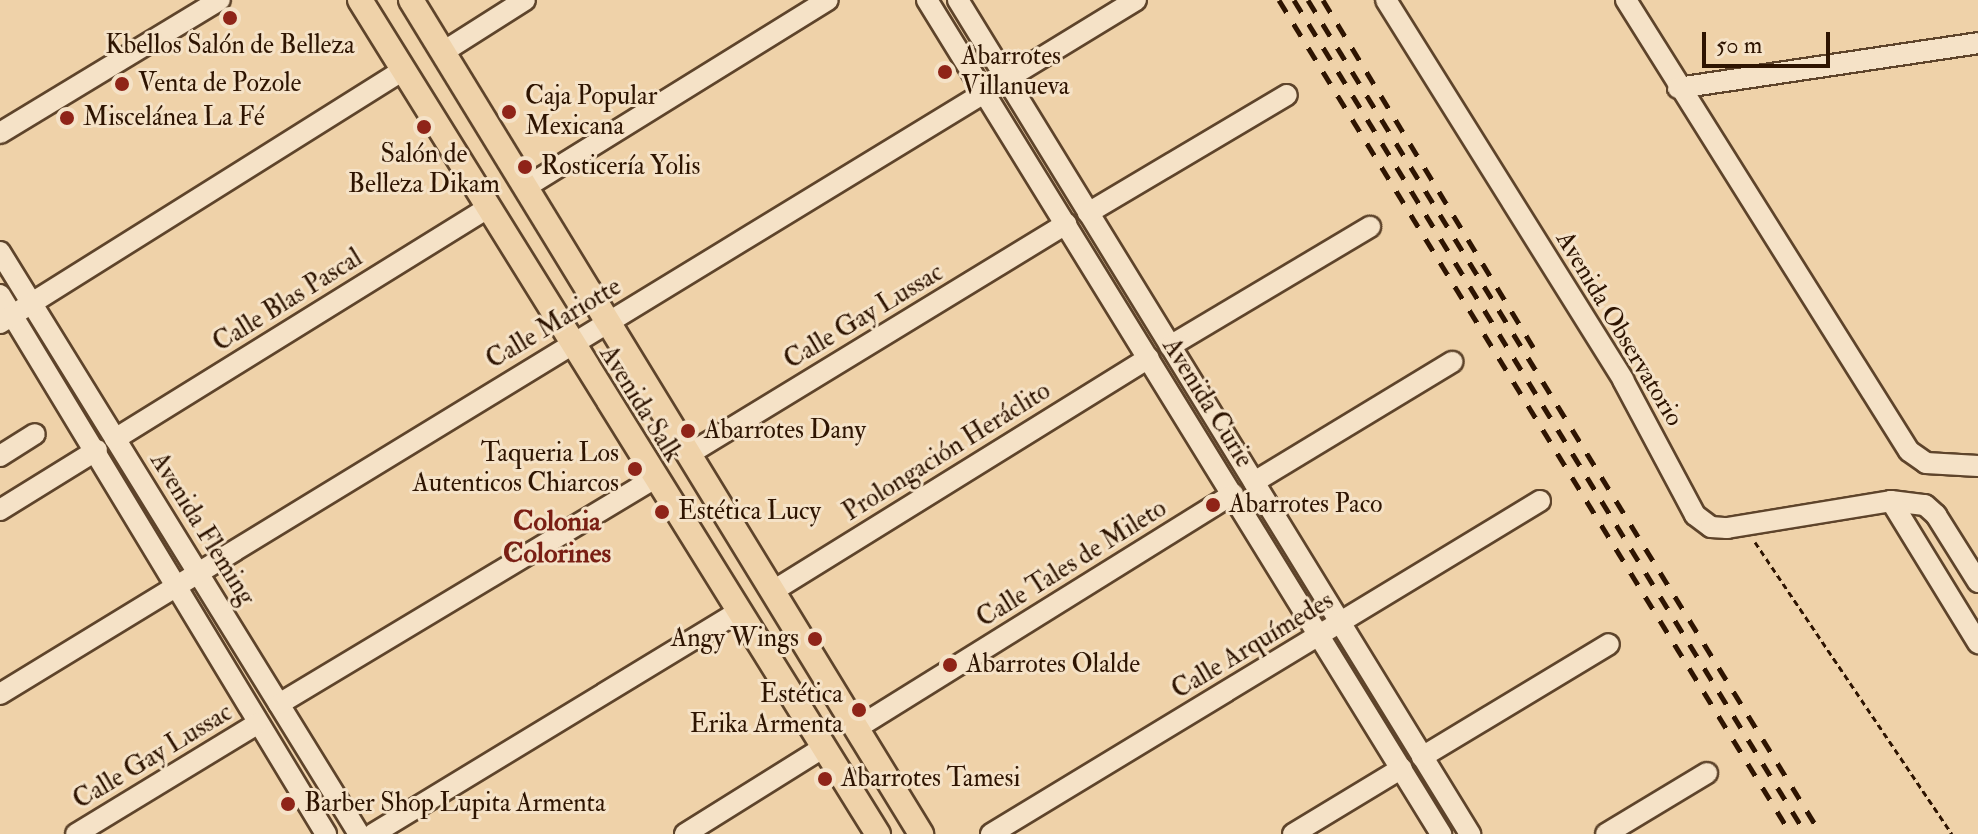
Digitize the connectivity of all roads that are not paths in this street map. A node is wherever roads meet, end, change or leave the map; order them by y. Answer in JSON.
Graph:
{"nodes":[{"id":1,"x":220,"y":0,"type":"edge"},
{"id":2,"x":360,"y":0,"type":"edge"},
{"id":3,"x":411,"y":0,"type":"edge"},
{"id":4,"x":525,"y":0,"type":"edge"},
{"id":5,"x":828,"y":0,"type":"edge"},
{"id":6,"x":927,"y":0,"type":"edge"},
{"id":7,"x":958,"y":0,"type":"edge"},
{"id":8,"x":1136,"y":0,"type":"edge"},
{"id":9,"x":1386,"y":0,"type":"edge"},
{"id":10,"x":1626,"y":0,"type":"edge"},
{"id":11,"x":1978,"y":43,"type":"edge"},
{"id":12,"x":443,"y":52,"type":"junction"},
{"id":13,"x":403,"y":70,"type":"junction"},
{"id":14,"x":1007,"y":79,"type":"junction"},
{"id":15,"x":1678,"y":88,"type":"junction"},
{"id":16,"x":983,"y":91,"type":"junction"},
{"id":17,"x":1287,"y":95,"type":"dead end"},
{"id":18,"x":0,"y":133,"type":"edge"},
{"id":19,"x":526,"y":187,"type":"junction"},
{"id":20,"x":487,"y":208,"type":"junction"},
{"id":21,"x":1088,"y":213,"type":"junction"},
{"id":22,"x":1066,"y":224,"type":"junction"},
{"id":23,"x":1370,"y":227,"type":"dead end"},
{"id":24,"x":0,"y":252,"type":"edge"},
{"id":25,"x":0,"y":295,"type":"edge"},
{"id":26,"x":33,"y":304,"type":"junction"},
{"id":27,"x":6,"y":319,"type":"edge"},
{"id":28,"x":608,"y":321,"type":"junction"},
{"id":29,"x":570,"y":344,"type":"junction"},
{"id":30,"x":1170,"y":346,"type":"junction"},
{"id":31,"x":1149,"y":358,"type":"junction"},
{"id":32,"x":1452,"y":362,"type":"dead end"},
{"id":33,"x":35,"y":434,"type":"dead end"},
{"id":34,"x":115,"y":439,"type":"junction"},
{"id":35,"x":97,"y":450,"type":"junction"},
{"id":36,"x":689,"y":454,"type":"junction"},
{"id":37,"x":0,"y":456,"type":"edge"},
{"id":38,"x":1978,"y":466,"type":"edge"},
{"id":39,"x":653,"y":479,"type":"junction"},
{"id":40,"x":1254,"y":482,"type":"junction"},
{"id":41,"x":1233,"y":494,"type":"junction"},
{"id":42,"x":1540,"y":501,"type":"dead end"},
{"id":43,"x":1891,"y":501,"type":"junction"},
{"id":44,"x":0,"y":510,"type":"edge"},
{"id":45,"x":197,"y":572,"type":"junction"},
{"id":46,"x":1978,"y":582,"type":"edge"},
{"id":47,"x":174,"y":586,"type":"junction"},
{"id":48,"x":773,"y":591,"type":"junction"},
{"id":49,"x":740,"y":611,"type":"junction"},
{"id":50,"x":1341,"y":624,"type":"junction"},
{"id":51,"x":1320,"y":636,"type":"junction"},
{"id":52,"x":1978,"y":643,"type":"edge"},
{"id":53,"x":1609,"y":644,"type":"dead end"},
{"id":54,"x":0,"y":694,"type":"edge"},
{"id":55,"x":279,"y":704,"type":"junction"},
{"id":56,"x":257,"y":724,"type":"junction"},
{"id":57,"x":857,"y":728,"type":"junction"},
{"id":58,"x":824,"y":747,"type":"junction"},
{"id":59,"x":1422,"y":757,"type":"junction"},
{"id":60,"x":1402,"y":768,"type":"junction"},
{"id":61,"x":1707,"y":773,"type":"dead end"},
{"id":62,"x":76,"y":834,"type":"edge"},
{"id":63,"x":326,"y":834,"type":"edge"},
{"id":64,"x":359,"y":834,"type":"edge"},
{"id":65,"x":373,"y":834,"type":"edge"},
{"id":66,"x":685,"y":834,"type":"edge"},
{"id":67,"x":878,"y":834,"type":"edge"},
{"id":68,"x":921,"y":834,"type":"edge"},
{"id":69,"x":991,"y":834,"type":"edge"},
{"id":70,"x":1293,"y":834,"type":"edge"},
{"id":71,"x":1441,"y":834,"type":"edge"},
{"id":72,"x":1470,"y":834,"type":"edge"},
{"id":73,"x":1606,"y":834,"type":"edge"}],
"edges":[{"from":1,"to":18,"type":"street"},
{"from":2,"to":13,"type":"main road","name":"Avenida Salk"},
{"from":3,"to":12,"type":"main road","name":"Avenida Salk"},
{"from":4,"to":12,"type":"street"},
{"from":5,"to":19,"type":"street"},
{"from":6,"to":16,"type":"street","name":"Avenida Curie"},
{"from":7,"to":14,"type":"street","name":"Avenida Curie"},
{"from":8,"to":14,"type":"street","name":"Calle Mariotte"},
{"from":9,"to":43,"type":"street","name":"Avenida Observatorio"},
{"from":10,"to":15,"type":"street"},
{"from":11,"to":15,"type":"street"},
{"from":12,"to":19,"type":"main road","name":"Avenida Salk"},
{"from":13,"to":20,"type":"main road","name":"Avenida Salk"},
{"from":13,"to":26,"type":"street"},
{"from":14,"to":16,"type":"street","name":"Calle Mariotte"},
{"from":14,"to":21,"type":"street","name":"Avenida Curie"},
{"from":15,"to":38,"type":"street"},
{"from":16,"to":22,"type":"street","name":"Avenida Curie"},
{"from":16,"to":28,"type":"street","name":"Calle Mariotte"},
{"from":17,"to":21,"type":"street"},
{"from":19,"to":28,"type":"main road","name":"Avenida Salk"},
{"from":20,"to":29,"type":"main road","name":"Avenida Salk"},
{"from":20,"to":34,"type":"street","name":"Calle Blas Pascal"},
{"from":21,"to":30,"type":"street","name":"Avenida Curie"},
{"from":22,"to":31,"type":"street","name":"Avenida Curie"},
{"from":22,"to":36,"type":"street","name":"Calle Gay Lussac"},
{"from":23,"to":30,"type":"street"},
{"from":24,"to":26,"type":"street","name":"Avenida Fleming"},
{"from":25,"to":27,"type":"street","name":"Avenida Fleming"},
{"from":26,"to":27,"type":"street"},
{"from":26,"to":34,"type":"street","name":"Avenida Fleming"},
{"from":27,"to":35,"type":"street","name":"Avenida Fleming"},
{"from":28,"to":29,"type":"street","name":"Calle Mariotte"},
{"from":28,"to":36,"type":"main road","name":"Avenida Salk"},
{"from":29,"to":39,"type":"main road","name":"Avenida Salk"},
{"from":29,"to":45,"type":"street","name":"Calle Mariotte"},
{"from":30,"to":40,"type":"street","name":"Avenida Curie"},
{"from":31,"to":41,"type":"street","name":"Avenida Curie"},
{"from":31,"to":48,"type":"street","name":"Prolongación Heráclito"},
{"from":32,"to":40,"type":"street"},
{"from":33,"to":37,"type":"street"},
{"from":34,"to":45,"type":"street","name":"Avenida Fleming"},
{"from":35,"to":44,"type":"street"},
{"from":35,"to":47,"type":"street","name":"Avenida Fleming"},
{"from":36,"to":48,"type":"main road","name":"Avenida Salk"},
{"from":39,"to":49,"type":"main road","name":"Avenida Salk"},
{"from":39,"to":55,"type":"street"},
{"from":40,"to":50,"type":"street","name":"Avenida Curie"},
{"from":41,"to":51,"type":"street","name":"Avenida Curie"},
{"from":41,"to":57,"type":"street","name":"Calle Tales de Mileto"},
{"from":42,"to":50,"type":"street","name":"Calle Arquímedes"},
{"from":43,"to":46,"type":"street","name":"Avenida Observatorio"},
{"from":43,"to":52,"type":"street"},
{"from":45,"to":47,"type":"street","name":"Calle Mariotte"},
{"from":45,"to":55,"type":"street","name":"Avenida Fleming"},
{"from":47,"to":54,"type":"street","name":"Calle Mariotte"},
{"from":47,"to":56,"type":"street","name":"Avenida Fleming"},
{"from":48,"to":57,"type":"main road","name":"Avenida Salk"},
{"from":49,"to":58,"type":"main road","name":"Avenida Salk"},
{"from":49,"to":65,"type":"street"},
{"from":50,"to":51,"type":"street","name":"Calle Arquímedes"},
{"from":50,"to":59,"type":"street","name":"Avenida Curie"},
{"from":51,"to":60,"type":"street","name":"Avenida Curie"},
{"from":51,"to":69,"type":"street","name":"Calle Arquímedes"},
{"from":53,"to":59,"type":"street"},
{"from":55,"to":64,"type":"street","name":"Avenida Fleming"},
{"from":56,"to":62,"type":"street","name":"Calle Gay Lussac"},
{"from":56,"to":63,"type":"street","name":"Avenida Fleming"},
{"from":57,"to":68,"type":"main road","name":"Avenida Salk"},
{"from":58,"to":66,"type":"street"},
{"from":58,"to":67,"type":"main road","name":"Avenida Salk"},
{"from":59,"to":72,"type":"street","name":"Avenida Curie"},
{"from":60,"to":70,"type":"street"},
{"from":60,"to":71,"type":"street","name":"Avenida Curie"},
{"from":61,"to":73,"type":"street"}]}
